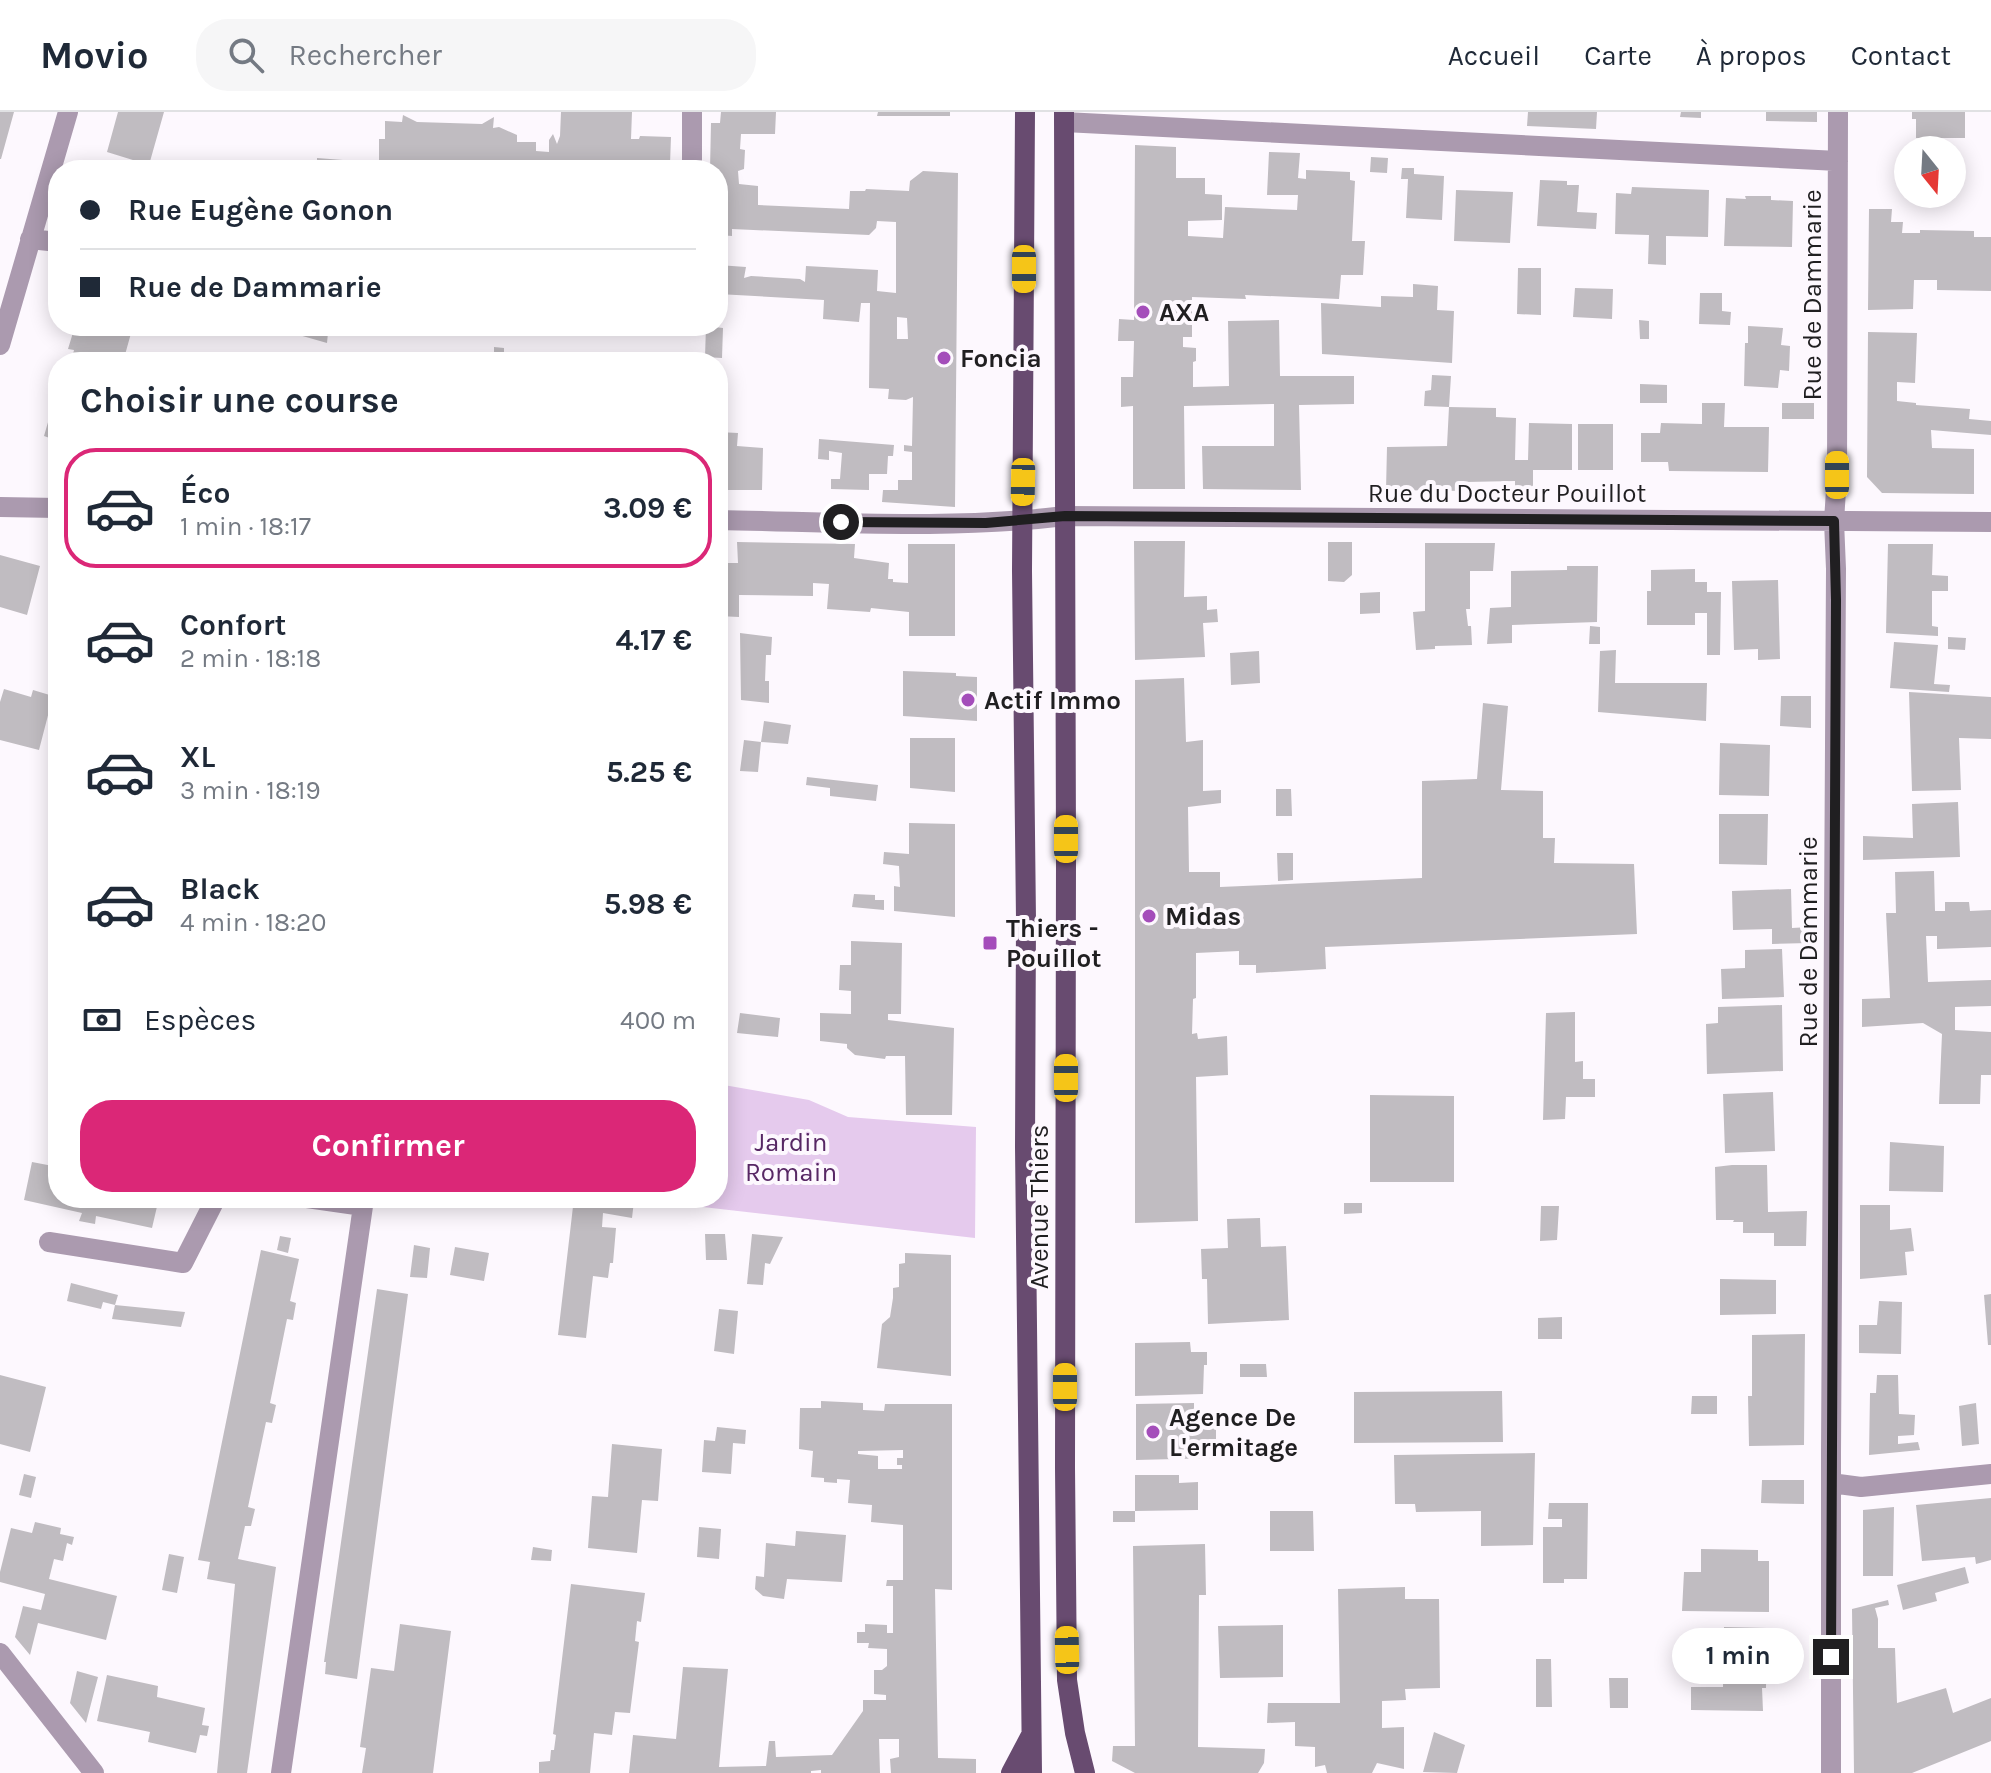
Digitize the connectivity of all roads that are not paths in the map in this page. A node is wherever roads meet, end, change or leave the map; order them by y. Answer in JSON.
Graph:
{"nodes":[{"id":1,"x":68,"y":112,"type":"edge"},
{"id":2,"x":692,"y":112,"type":"edge"},
{"id":3,"x":1025,"y":112,"type":"edge"},
{"id":4,"x":1838,"y":112,"type":"edge"},
{"id":5,"x":1064,"y":117,"type":"edge"},
{"id":6,"x":54,"y":160,"type":"edge"},
{"id":7,"x":692,"y":160,"type":"edge"},
{"id":8,"x":1838,"y":161,"type":"junction"},
{"id":9,"x":48,"y":179,"type":"edge"},
{"id":10,"x":30,"y":239,"type":"junction"},
{"id":11,"x":48,"y":241,"type":"edge"},
{"id":12,"x":0,"y":345,"type":"edge"},
{"id":13,"x":0,"y":507,"type":"edge"},
{"id":14,"x":48,"y":508,"type":"edge"},
{"id":15,"x":1065,"y":516,"type":"junction"},
{"id":16,"x":728,"y":520,"type":"edge"},
{"id":17,"x":1023,"y":521,"type":"junction"},
{"id":18,"x":1834,"y":521,"type":"junction"},
{"id":19,"x":1991,"y":522,"type":"edge"},
{"id":20,"x":211,"y":1208,"type":"edge"},
{"id":21,"x":363,"y":1208,"type":"edge"},
{"id":22,"x":49,"y":1242,"type":"dead end"},
{"id":23,"x":1991,"y":1474,"type":"edge"},
{"id":24,"x":1831,"y":1483,"type":"junction"},
{"id":25,"x":0,"y":1653,"type":"edge"},
{"id":26,"x":1030,"y":1737,"type":"junction"},
{"id":27,"x":94,"y":1773,"type":"edge"},
{"id":28,"x":281,"y":1773,"type":"edge"},
{"id":29,"x":1011,"y":1773,"type":"edge"},
{"id":30,"x":1032,"y":1773,"type":"edge"},
{"id":31,"x":1085,"y":1773,"type":"edge"},
{"id":32,"x":1831,"y":1773,"type":"edge"}],
"edges":[{"from":1,"to":6,"type":"street"},
{"from":2,"to":7,"type":"street"},
{"from":3,"to":17,"type":"main road","name":"Avenue Thiers"},
{"from":4,"to":8,"type":"street","name":"Rue de Dammarie"},
{"from":5,"to":8,"type":"street"},
{"from":5,"to":15,"type":"main road","name":"Avenue Thiers"},
{"from":8,"to":18,"type":"street","name":"Rue de Dammarie"},
{"from":9,"to":10,"type":"street"},
{"from":10,"to":11,"type":"street"},
{"from":10,"to":12,"type":"street"},
{"from":13,"to":14,"type":"street"},
{"from":15,"to":17,"type":"street","name":"Rue du Docteur Pouillot"},
{"from":15,"to":18,"type":"street","name":"Rue du Docteur Pouillot"},
{"from":15,"to":31,"type":"main road","name":"Avenue Thiers"},
{"from":16,"to":17,"type":"street","name":"Rue du Docteur Pouillot"},
{"from":17,"to":26,"type":"main road","name":"Avenue Thiers"},
{"from":18,"to":19,"type":"street","name":"Rue du Docteur Pouillot"},
{"from":18,"to":24,"type":"street","name":"Rue de Dammarie"},
{"from":20,"to":22,"type":"street"},
{"from":21,"to":28,"type":"street"},
{"from":23,"to":24,"type":"street"},
{"from":24,"to":32,"type":"street","name":"Rue de Dammarie"},
{"from":25,"to":27,"type":"street"},
{"from":26,"to":29,"type":"main road"},
{"from":26,"to":30,"type":"main road","name":"Avenue Thiers"}]}
